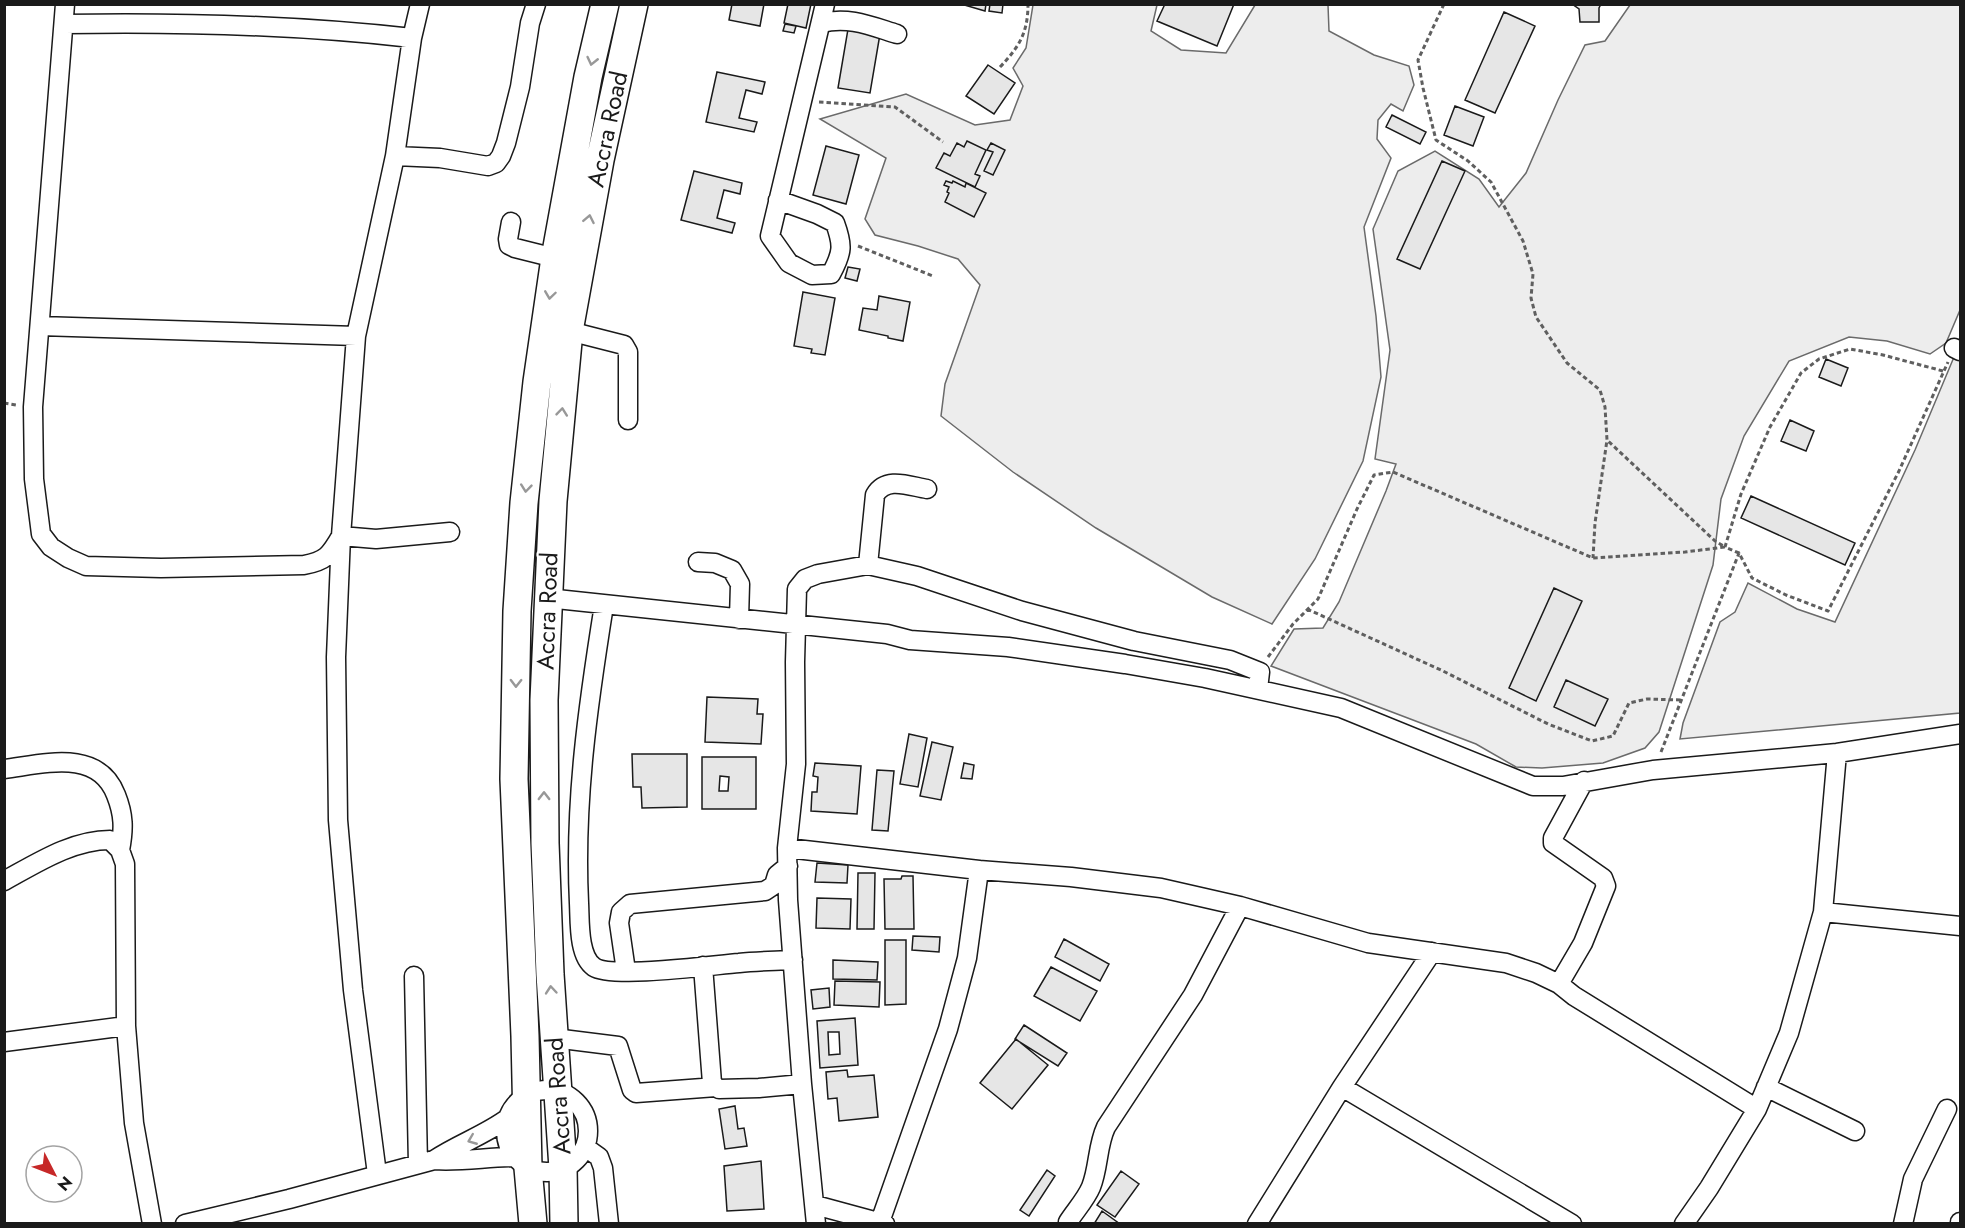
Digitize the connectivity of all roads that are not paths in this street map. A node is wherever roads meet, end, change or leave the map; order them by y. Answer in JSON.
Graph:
{"nodes":[{"id":1,"x":65,"y":4,"type":"edge"},
{"id":2,"x":420,"y":4,"type":"edge"},
{"id":3,"x":536,"y":4,"type":"edge"},
{"id":4,"x":605,"y":4,"type":"edge"},
{"id":5,"x":633,"y":4,"type":"edge"},
{"id":6,"x":825,"y":4,"type":"edge"},
{"id":7,"x":821,"y":23,"type":"junction"},
{"id":8,"x":64,"y":24,"type":"junction"},
{"id":9,"x":897,"y":34,"type":"dead end"},
{"id":10,"x":412,"y":38,"type":"junction"},
{"id":11,"x":395,"y":156,"type":"junction"},
{"id":12,"x":778,"y":200,"type":"junction"},
{"id":13,"x":511,"y":222,"type":"dead end"},
{"id":14,"x":555,"y":258,"type":"junction"},
{"id":15,"x":40,"y":326,"type":"junction"},
{"id":16,"x":569,"y":331,"type":"junction"},
{"id":17,"x":356,"y":336,"type":"junction"},
{"id":18,"x":628,"y":420,"type":"dead end"},
{"id":19,"x":927,"y":489,"type":"dead end"},
{"id":20,"x":450,"y":532,"type":"dead end"},
{"id":21,"x":340,"y":536,"type":"junction"},
{"id":22,"x":698,"y":562,"type":"dead end"},
{"id":23,"x":868,"y":565,"type":"junction"},
{"id":24,"x":547,"y":598,"type":"junction"},
{"id":25,"x":604,"y":605,"type":"junction"},
{"id":26,"x":738,"y":620,"type":"junction"},
{"id":27,"x":797,"y":626,"type":"junction"},
{"id":28,"x":1259,"y":681,"type":"junction"},
{"id":29,"x":1960,"y":734,"type":"edge"},
{"id":30,"x":1838,"y":753,"type":"junction"},
{"id":31,"x":4,"y":769,"type":"edge"},
{"id":32,"x":1584,"y":781,"type":"junction"},
{"id":33,"x":788,"y":848,"type":"junction"},
{"id":34,"x":120,"y":850,"type":"junction"},
{"id":35,"x":788,"y":866,"type":"junction"},
{"id":36,"x":979,"y":870,"type":"junction"},
{"id":37,"x":4,"y":881,"type":"edge"},
{"id":38,"x":1240,"y":906,"type":"junction"},
{"id":39,"x":1823,"y":912,"type":"junction"},
{"id":40,"x":1960,"y":926,"type":"edge"},
{"id":41,"x":1432,"y":952,"type":"junction"},
{"id":42,"x":793,"y":960,"type":"junction"},
{"id":43,"x":703,"y":966,"type":"junction"},
{"id":44,"x":626,"y":971,"type":"junction"},
{"id":45,"x":414,"y":976,"type":"dead end"},
{"id":46,"x":1559,"y":984,"type":"junction"},
{"id":47,"x":126,"y":1026,"type":"junction"},
{"id":48,"x":554,"y":1038,"type":"junction"},
{"id":49,"x":4,"y":1042,"type":"edge"},
{"id":50,"x":802,"y":1084,"type":"junction"},
{"id":51,"x":716,"y":1087,"type":"junction"},
{"id":52,"x":1342,"y":1087,"type":"junction"},
{"id":53,"x":1766,"y":1087,"type":"junction"},
{"id":54,"x":558,"y":1091,"type":"junction"},
{"id":55,"x":526,"y":1096,"type":"junction"},
{"id":56,"x":1757,"y":1109,"type":"junction"},
{"id":57,"x":1947,"y":1109,"type":"dead end"},
{"id":58,"x":508,"y":1119,"type":"junction"},
{"id":59,"x":1855,"y":1131,"type":"dead end"},
{"id":60,"x":585,"y":1147,"type":"junction"},
{"id":61,"x":426,"y":1162,"type":"junction"},
{"id":62,"x":522,"y":1162,"type":"junction"},
{"id":63,"x":563,"y":1168,"type":"junction"},
{"id":64,"x":377,"y":1174,"type":"junction"},
{"id":65,"x":815,"y":1214,"type":"edge"},
{"id":66,"x":1068,"y":1222,"type":"edge"},
{"id":67,"x":882,"y":1223,"type":"edge"},
{"id":68,"x":152,"y":1224,"type":"edge"},
{"id":69,"x":185,"y":1224,"type":"edge"},
{"id":70,"x":533,"y":1224,"type":"edge"},
{"id":71,"x":564,"y":1224,"type":"edge"},
{"id":72,"x":609,"y":1224,"type":"edge"},
{"id":73,"x":1257,"y":1224,"type":"edge"},
{"id":74,"x":1572,"y":1224,"type":"edge"},
{"id":75,"x":1684,"y":1224,"type":"edge"},
{"id":76,"x":1903,"y":1224,"type":"edge"}],
"edges":[{"from":1,"to":8,"type":"street"},
{"from":2,"to":10,"type":"street"},
{"from":3,"to":11,"type":"street"},
{"from":4,"to":14,"type":"highway","name":"Accra Road","one_way":true},
{"from":16,"to":5,"type":"highway","name":"Accra Road","one_way":true},
{"from":6,"to":7,"type":"street"},
{"from":7,"to":9,"type":"street"},
{"from":7,"to":12,"type":"street"},
{"from":8,"to":10,"type":"street"},
{"from":8,"to":15,"type":"street"},
{"from":10,"to":11,"type":"street"},
{"from":11,"to":17,"type":"street"},
{"from":12,"to":12,"type":"street"},
{"from":13,"to":14,"type":"street"},
{"from":14,"to":55,"type":"highway","name":"Accra Road","one_way":true},
{"from":15,"to":17,"type":"street"},
{"from":15,"to":21,"type":"street"},
{"from":16,"to":18,"type":"street"},
{"from":24,"to":16,"type":"highway","name":"Accra Road","one_way":true},
{"from":17,"to":21,"type":"street"},
{"from":19,"to":23,"type":"street"},
{"from":20,"to":21,"type":"street"},
{"from":21,"to":64,"type":"street"},
{"from":22,"to":26,"type":"street"},
{"from":23,"to":27,"type":"street"},
{"from":23,"to":28,"type":"street"},
{"from":24,"to":25,"type":"street"},
{"from":48,"to":24,"type":"highway","name":"Accra Road","one_way":true},
{"from":25,"to":26,"type":"street"},
{"from":25,"to":44,"type":"street"},
{"from":26,"to":27,"type":"street"},
{"from":27,"to":28,"type":"street"},
{"from":27,"to":33,"type":"street"},
{"from":28,"to":32,"type":"street"},
{"from":29,"to":30,"type":"street"},
{"from":30,"to":32,"type":"street"},
{"from":30,"to":39,"type":"street"},
{"from":31,"to":34,"type":"street"},
{"from":32,"to":46,"type":"street"},
{"from":33,"to":35,"type":"street"},
{"from":33,"to":36,"type":"street"},
{"from":34,"to":37,"type":"street"},
{"from":34,"to":47,"type":"street"},
{"from":35,"to":42,"type":"street"},
{"from":35,"to":44,"type":"street"},
{"from":36,"to":38,"type":"street"},
{"from":36,"to":67,"type":"street"},
{"from":38,"to":41,"type":"street"},
{"from":38,"to":66,"type":"street"},
{"from":39,"to":40,"type":"street"},
{"from":39,"to":53,"type":"street"},
{"from":41,"to":46,"type":"street"},
{"from":41,"to":52,"type":"street"},
{"from":42,"to":43,"type":"street"},
{"from":42,"to":50,"type":"street"},
{"from":43,"to":44,"type":"street"},
{"from":43,"to":51,"type":"street"},
{"from":45,"to":61,"type":"street"},
{"from":46,"to":56,"type":"street"},
{"from":47,"to":49,"type":"street"},
{"from":47,"to":68,"type":"street"},
{"from":48,"to":51,"type":"street"},
{"from":48,"to":54,"type":"highway","name":"Accra Road"},
{"from":50,"to":51,"type":"street"},
{"from":50,"to":65,"type":"street"},
{"from":52,"to":73,"type":"street"},
{"from":52,"to":74,"type":"street"},
{"from":53,"to":56,"type":"street"},
{"from":53,"to":59,"type":"street"},
{"from":54,"to":55,"type":"street"},
{"from":54,"to":60,"type":"street"},
{"from":54,"to":63,"type":"highway","name":"Accra Road"},
{"from":55,"to":58,"type":"street"},
{"from":55,"to":62,"type":"highway","name":"Accra Road"},
{"from":56,"to":75,"type":"street"},
{"from":57,"to":76,"type":"street"},
{"from":58,"to":61,"type":"street","one_way":true},
{"from":58,"to":62,"type":"street"},
{"from":60,"to":63,"type":"street"},
{"from":60,"to":72,"type":"street"},
{"from":61,"to":62,"type":"street"},
{"from":61,"to":64,"type":"street"},
{"from":62,"to":63,"type":"street"},
{"from":62,"to":70,"type":"highway","name":"Accra Road"},
{"from":63,"to":71,"type":"highway","name":"Accra Road"},
{"from":64,"to":69,"type":"street"},
{"from":65,"to":67,"type":"street"}]}
